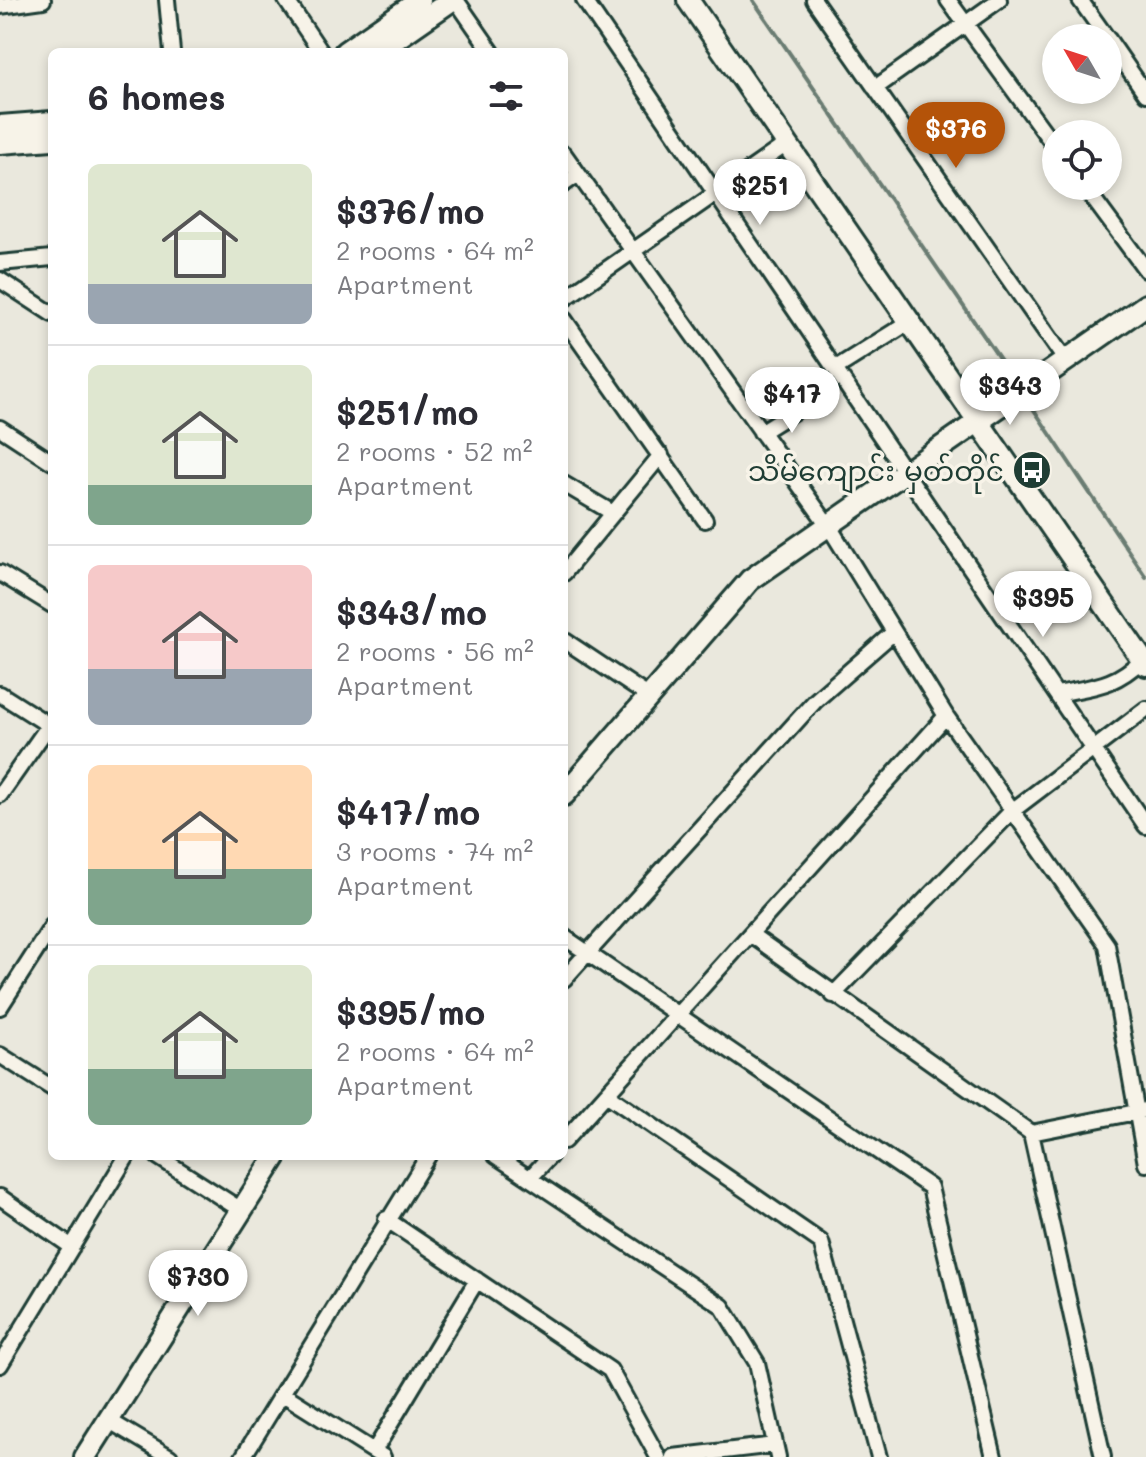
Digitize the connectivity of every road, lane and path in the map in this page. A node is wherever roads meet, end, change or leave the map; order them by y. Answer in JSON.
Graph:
{"nodes":[{"id":1,"x":43,"y":0,"type":"edge"},
{"id":2,"x":167,"y":0,"type":"edge"},
{"id":3,"x":286,"y":0,"type":"edge"},
{"id":4,"x":420,"y":0,"type":"edge"},
{"id":5,"x":454,"y":0,"type":"edge"},
{"id":6,"x":584,"y":0,"type":"edge"},
{"id":7,"x":688,"y":0,"type":"edge"},
{"id":8,"x":814,"y":0,"type":"edge"},
{"id":9,"x":948,"y":0,"type":"edge"},
{"id":10,"x":999,"y":0,"type":"edge"},
{"id":11,"x":1080,"y":0,"type":"edge"},
{"id":12,"x":0,"y":5,"type":"edge"},
{"id":13,"x":965,"y":24,"type":"junction"},
{"id":14,"x":1097,"y":24,"type":"edge"},
{"id":15,"x":172,"y":48,"type":"edge"},
{"id":16,"x":318,"y":48,"type":"edge"},
{"id":17,"x":351,"y":48,"type":"edge"},
{"id":18,"x":383,"y":48,"type":"edge"},
{"id":19,"x":489,"y":48,"type":"edge"},
{"id":20,"x":1122,"y":59,"type":"edge"},
{"id":21,"x":875,"y":88,"type":"junction"},
{"id":22,"x":1146,"y":94,"type":"edge"},
{"id":23,"x":48,"y":122,"type":"edge"},
{"id":24,"x":0,"y":126,"type":"edge"},
{"id":25,"x":1042,"y":129,"type":"edge"},
{"id":26,"x":48,"y":139,"type":"edge"},
{"id":27,"x":0,"y":143,"type":"edge"},
{"id":28,"x":788,"y":143,"type":"junction"},
{"id":29,"x":568,"y":160,"type":"edge"},
{"id":30,"x":578,"y":174,"type":"junction"},
{"id":31,"x":568,"y":181,"type":"edge"},
{"id":32,"x":713,"y":192,"type":"junction"},
{"id":33,"x":1094,"y":200,"type":"edge"},
{"id":34,"x":631,"y":249,"type":"junction"},
{"id":35,"x":48,"y":258,"type":"edge"},
{"id":36,"x":0,"y":263,"type":"edge"},
{"id":37,"x":1146,"y":270,"type":"edge"},
{"id":38,"x":0,"y":280,"type":"edge"},
{"id":39,"x":568,"y":296,"type":"edge"},
{"id":40,"x":1146,"y":305,"type":"edge"},
{"id":41,"x":48,"y":311,"type":"edge"},
{"id":42,"x":911,"y":321,"type":"junction"},
{"id":43,"x":568,"y":325,"type":"edge"},
{"id":44,"x":1066,"y":361,"type":"junction"},
{"id":45,"x":836,"y":368,"type":"junction"},
{"id":46,"x":804,"y":405,"type":"dead end"},
{"id":47,"x":980,"y":421,"type":"junction"},
{"id":48,"x":0,"y":428,"type":"edge"},
{"id":49,"x":761,"y":432,"type":"junction"},
{"id":50,"x":661,"y":455,"type":"junction"},
{"id":51,"x":48,"y":459,"type":"edge"},
{"id":52,"x":907,"y":473,"type":"junction"},
{"id":53,"x":568,"y":486,"type":"edge"},
{"id":54,"x":613,"y":513,"type":"junction"},
{"id":55,"x":705,"y":520,"type":"dead end"},
{"id":56,"x":830,"y":528,"type":"junction"},
{"id":57,"x":568,"y":568,"type":"edge"},
{"id":58,"x":0,"y":573,"type":"edge"},
{"id":59,"x":48,"y":603,"type":"edge"},
{"id":60,"x":894,"y":632,"type":"junction"},
{"id":61,"x":568,"y":643,"type":"edge"},
{"id":62,"x":1144,"y":663,"type":"edge"},
{"id":63,"x":0,"y":694,"type":"edge"},
{"id":64,"x":1058,"y":694,"type":"junction"},
{"id":65,"x":648,"y":696,"type":"junction"},
{"id":66,"x":1146,"y":709,"type":"edge"},
{"id":67,"x":946,"y":716,"type":"junction"},
{"id":68,"x":48,"y":723,"type":"edge"},
{"id":69,"x":48,"y":729,"type":"edge"},
{"id":70,"x":1095,"y":749,"type":"junction"},
{"id":71,"x":568,"y":789,"type":"edge"},
{"id":72,"x":0,"y":795,"type":"edge"},
{"id":73,"x":1012,"y":811,"type":"junction"},
{"id":74,"x":1146,"y":826,"type":"edge"},
{"id":75,"x":48,"y":932,"type":"edge"},
{"id":76,"x":750,"y":934,"type":"junction"},
{"id":77,"x":568,"y":940,"type":"edge"},
{"id":78,"x":586,"y":951,"type":"junction"},
{"id":79,"x":568,"y":974,"type":"edge"},
{"id":80,"x":833,"y":995,"type":"junction"},
{"id":81,"x":0,"y":1007,"type":"edge"},
{"id":82,"x":678,"y":1014,"type":"junction"},
{"id":83,"x":0,"y":1055,"type":"edge"},
{"id":84,"x":48,"y":1085,"type":"edge"},
{"id":85,"x":606,"y":1094,"type":"junction"},
{"id":86,"x":1140,"y":1112,"type":"edge"},
{"id":87,"x":1031,"y":1133,"type":"junction"},
{"id":88,"x":568,"y":1137,"type":"edge"},
{"id":89,"x":125,"y":1160,"type":"edge"},
{"id":90,"x":163,"y":1160,"type":"edge"},
{"id":91,"x":273,"y":1160,"type":"edge"},
{"id":92,"x":425,"y":1160,"type":"edge"},
{"id":93,"x":502,"y":1160,"type":"edge"},
{"id":94,"x":546,"y":1160,"type":"edge"},
{"id":95,"x":1146,"y":1164,"type":"edge"},
{"id":96,"x":530,"y":1178,"type":"junction"},
{"id":97,"x":0,"y":1197,"type":"edge"},
{"id":98,"x":241,"y":1210,"type":"junction"},
{"id":99,"x":386,"y":1219,"type":"junction"},
{"id":100,"x":72,"y":1247,"type":"junction"},
{"id":101,"x":477,"y":1280,"type":"junction"},
{"id":102,"x":0,"y":1333,"type":"edge"},
{"id":103,"x":14,"y":1343,"type":"junction"},
{"id":104,"x":0,"y":1365,"type":"edge"},
{"id":105,"x":283,"y":1394,"type":"junction"},
{"id":106,"x":108,"y":1420,"type":"junction"},
{"id":107,"x":776,"y":1451,"type":"edge"},
{"id":108,"x":378,"y":1454,"type":"edge"},
{"id":109,"x":85,"y":1457,"type":"edge"},
{"id":110,"x":170,"y":1457,"type":"edge"},
{"id":111,"x":243,"y":1457,"type":"edge"},
{"id":112,"x":658,"y":1457,"type":"edge"},
{"id":113,"x":673,"y":1457,"type":"edge"},
{"id":114,"x":879,"y":1457,"type":"edge"},
{"id":115,"x":994,"y":1457,"type":"edge"},
{"id":116,"x":1103,"y":1457,"type":"edge"}],
"edges":[{"from":1,"to":12,"type":"street"},
{"from":2,"to":15,"type":"street"},
{"from":3,"to":16,"type":"street"},
{"from":4,"to":17,"type":"street"},
{"from":5,"to":18,"type":"street"},
{"from":5,"to":19,"type":"street"},
{"from":6,"to":32,"type":"street"},
{"from":7,"to":28,"type":"street"},
{"from":8,"to":21,"type":"street"},
{"from":9,"to":13,"type":"street"},
{"from":10,"to":13,"type":"street"},
{"from":11,"to":14,"type":"street"},
{"from":13,"to":21,"type":"street"},
{"from":13,"to":25,"type":"street"},
{"from":20,"to":22,"type":"street"},
{"from":21,"to":44,"type":"street"},
{"from":23,"to":24,"type":"street"},
{"from":26,"to":27,"type":"street"},
{"from":28,"to":32,"type":"street"},
{"from":28,"to":42,"type":"street"},
{"from":29,"to":30,"type":"street"},
{"from":30,"to":31,"type":"street"},
{"from":30,"to":34,"type":"street"},
{"from":32,"to":34,"type":"street"},
{"from":32,"to":45,"type":"street"},
{"from":33,"to":37,"type":"street"},
{"from":34,"to":39,"type":"street"},
{"from":34,"to":49,"type":"street"},
{"from":35,"to":36,"type":"street"},
{"from":38,"to":41,"type":"street"},
{"from":40,"to":44,"type":"street"},
{"from":42,"to":45,"type":"street"},
{"from":42,"to":47,"type":"street"},
{"from":43,"to":50,"type":"street"},
{"from":44,"to":47,"type":"street"},
{"from":45,"to":52,"type":"street"},
{"from":46,"to":49,"type":"street"},
{"from":47,"to":52,"type":"street"},
{"from":47,"to":62,"type":"street"},
{"from":48,"to":51,"type":"street"},
{"from":49,"to":56,"type":"street"},
{"from":50,"to":54,"type":"street"},
{"from":50,"to":55,"type":"street"},
{"from":52,"to":56,"type":"street"},
{"from":52,"to":64,"type":"street"},
{"from":53,"to":54,"type":"street"},
{"from":54,"to":57,"type":"street"},
{"from":56,"to":60,"type":"street"},
{"from":56,"to":65,"type":"street"},
{"from":58,"to":59,"type":"street"},
{"from":60,"to":67,"type":"street"},
{"from":60,"to":78,"type":"street"},
{"from":61,"to":65,"type":"street"},
{"from":62,"to":64,"type":"street"},
{"from":63,"to":68,"type":"street"},
{"from":64,"to":70,"type":"street"},
{"from":65,"to":71,"type":"street"},
{"from":66,"to":70,"type":"street"},
{"from":67,"to":73,"type":"street"},
{"from":67,"to":76,"type":"street"},
{"from":69,"to":72,"type":"street"},
{"from":70,"to":73,"type":"street"},
{"from":70,"to":74,"type":"street"},
{"from":73,"to":80,"type":"street"},
{"from":73,"to":86,"type":"street"},
{"from":75,"to":81,"type":"street"},
{"from":76,"to":80,"type":"street"},
{"from":76,"to":82,"type":"street"},
{"from":77,"to":78,"type":"street"},
{"from":78,"to":79,"type":"street"},
{"from":78,"to":82,"type":"street"},
{"from":80,"to":87,"type":"street"},
{"from":82,"to":85,"type":"street"},
{"from":82,"to":115,"type":"street"},
{"from":83,"to":84,"type":"street"},
{"from":85,"to":88,"type":"street"},
{"from":85,"to":114,"type":"street"},
{"from":86,"to":87,"type":"street"},
{"from":86,"to":95,"type":"street"},
{"from":87,"to":116,"type":"street"},
{"from":89,"to":100,"type":"street"},
{"from":90,"to":98,"type":"street"},
{"from":91,"to":98,"type":"street"},
{"from":92,"to":99,"type":"street"},
{"from":93,"to":96,"type":"street"},
{"from":94,"to":96,"type":"street"},
{"from":96,"to":107,"type":"street"},
{"from":97,"to":100,"type":"street"},
{"from":98,"to":106,"type":"street"},
{"from":99,"to":101,"type":"street"},
{"from":99,"to":105,"type":"street"},
{"from":100,"to":103,"type":"street"},
{"from":101,"to":108,"type":"street"},
{"from":101,"to":112,"type":"street"},
{"from":102,"to":103,"type":"street"},
{"from":103,"to":104,"type":"street"},
{"from":105,"to":108,"type":"street"},
{"from":105,"to":111,"type":"street"},
{"from":106,"to":109,"type":"street"},
{"from":106,"to":110,"type":"street"},
{"from":107,"to":113,"type":"street"}]}
